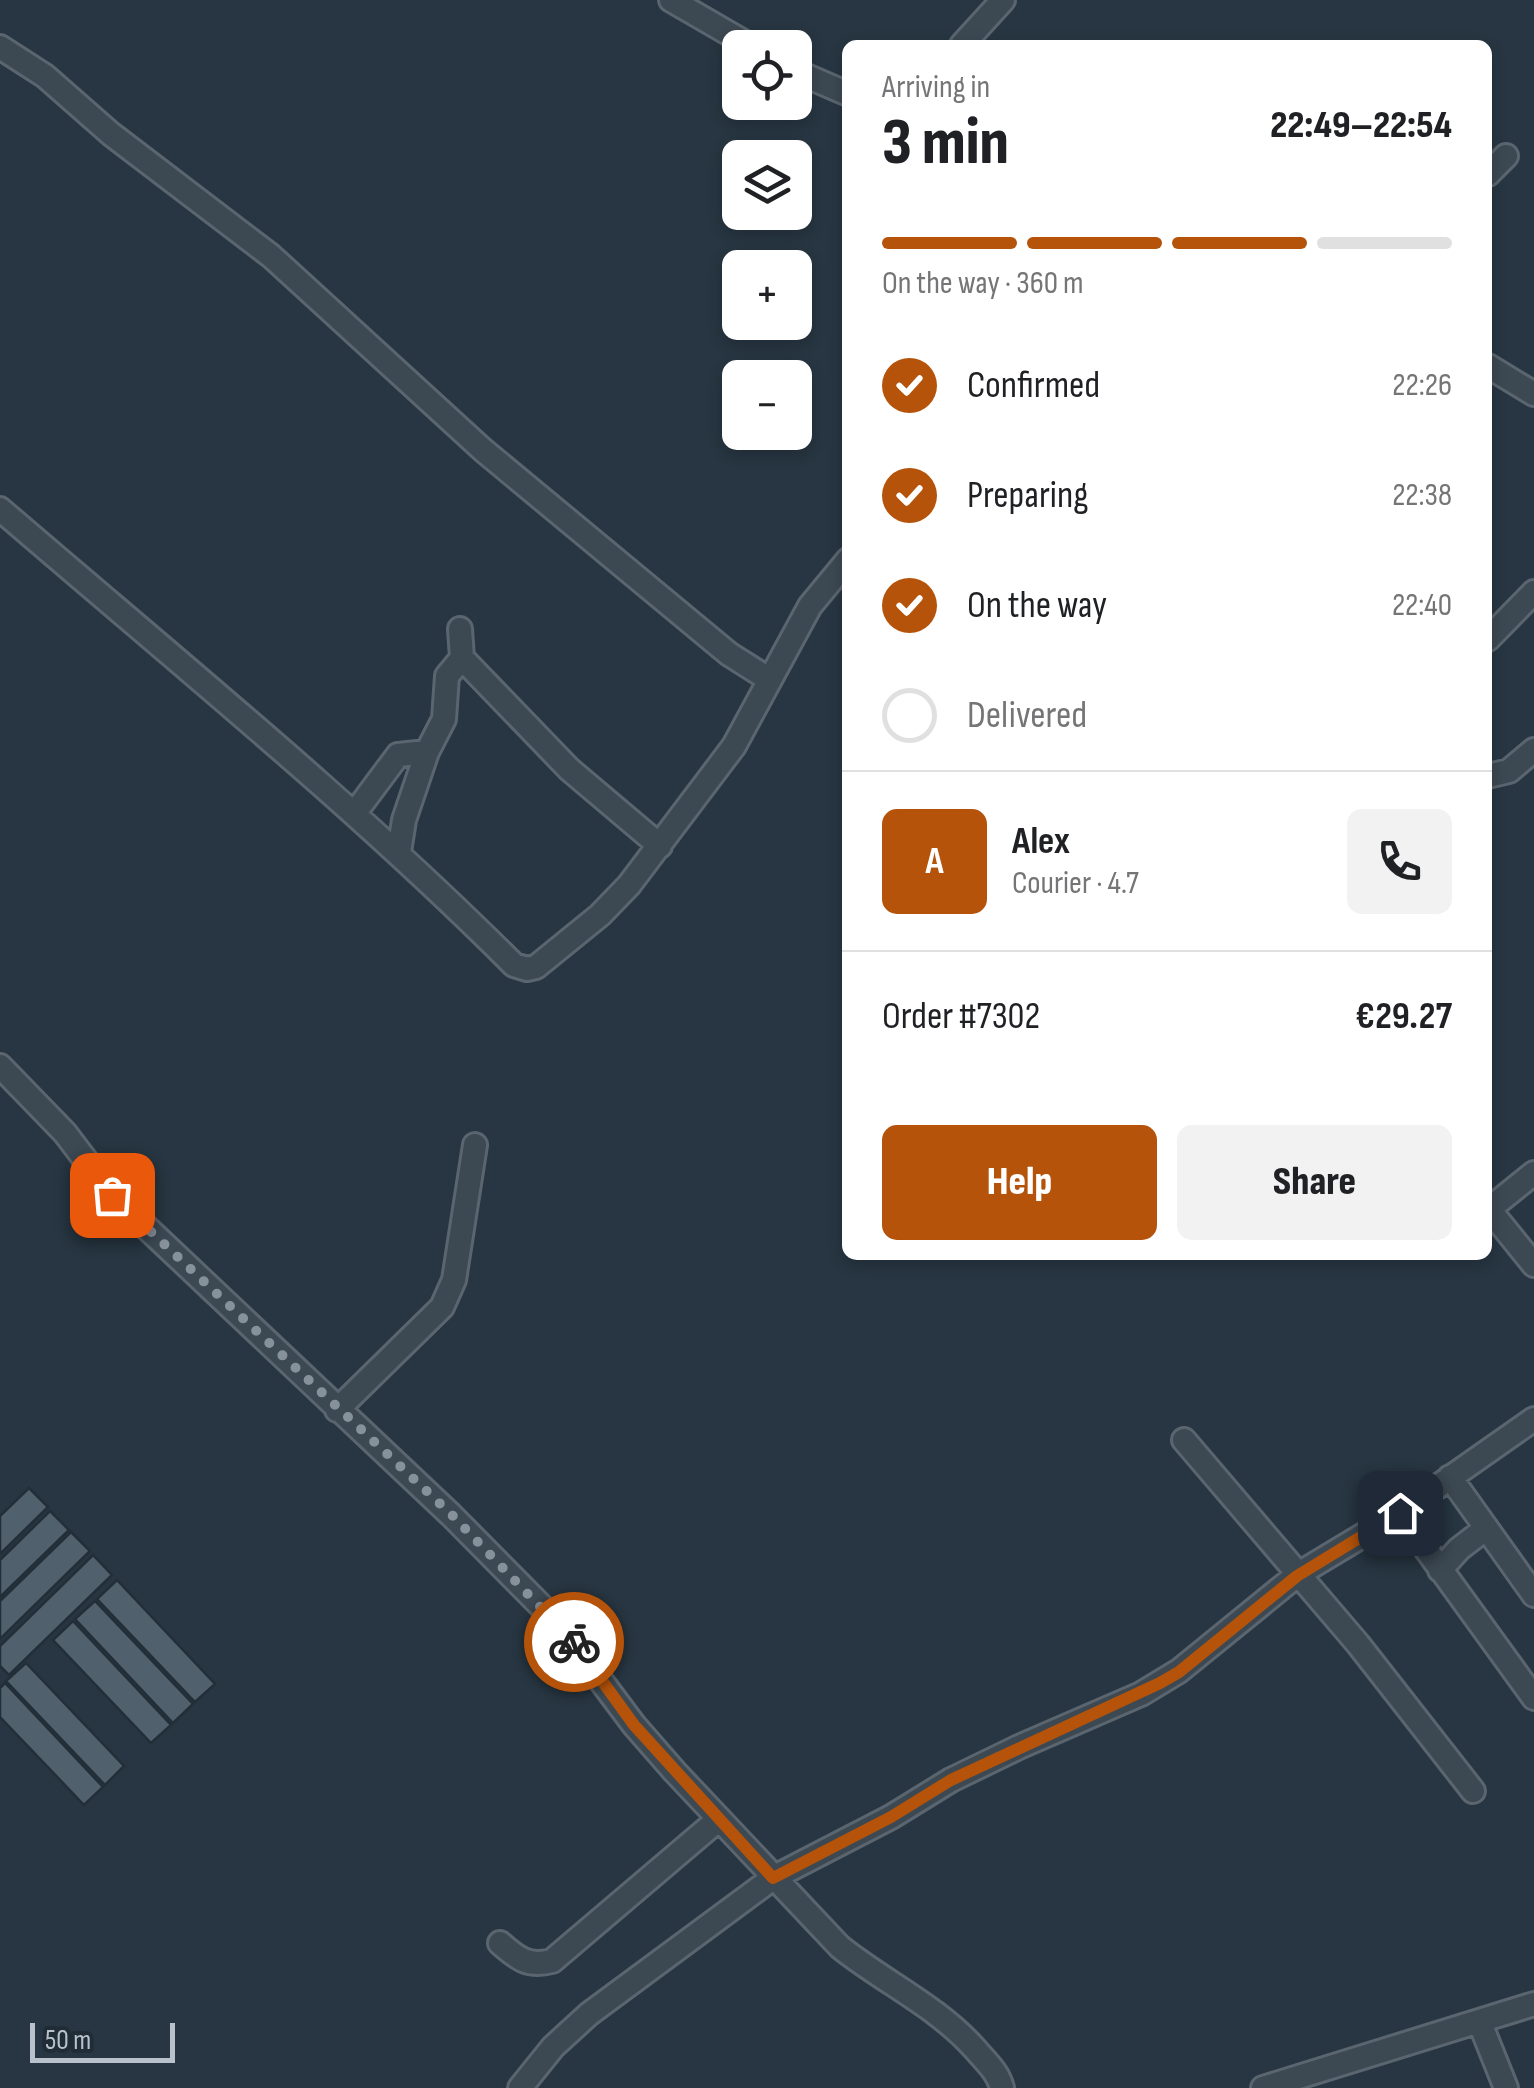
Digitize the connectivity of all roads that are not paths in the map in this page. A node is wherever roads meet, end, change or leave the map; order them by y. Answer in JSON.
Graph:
{"nodes":[{"id":1,"x":672,"y":0,"type":"edge"},
{"id":2,"x":1003,"y":0,"type":"edge"},
{"id":3,"x":723,"y":30,"type":"edge"},
{"id":4,"x":967,"y":40,"type":"edge"},
{"id":5,"x":0,"y":46,"type":"edge"},
{"id":6,"x":812,"y":78,"type":"edge"},
{"id":7,"x":842,"y":91,"type":"edge"},
{"id":8,"x":1506,"y":156,"type":"dead end"},
{"id":9,"x":1492,"y":170,"type":"edge"},
{"id":10,"x":1492,"y":368,"type":"edge"},
{"id":11,"x":1534,"y":394,"type":"edge"},
{"id":12,"x":0,"y":509,"type":"edge"},
{"id":13,"x":842,"y":567,"type":"edge"},
{"id":14,"x":1534,"y":592,"type":"edge"},
{"id":15,"x":460,"y":629,"type":"dead end"},
{"id":16,"x":1492,"y":635,"type":"edge"},
{"id":17,"x":462,"y":658,"type":"junction"},
{"id":18,"x":770,"y":680,"type":"junction"},
{"id":19,"x":1534,"y":750,"type":"edge"},
{"id":20,"x":426,"y":752,"type":"junction"},
{"id":21,"x":1492,"y":775,"type":"edge"},
{"id":22,"x":354,"y":814,"type":"junction"},
{"id":23,"x":660,"y":846,"type":"junction"},
{"id":24,"x":399,"y":852,"type":"junction"},
{"id":25,"x":0,"y":1066,"type":"edge"},
{"id":26,"x":475,"y":1145,"type":"dead end"},
{"id":27,"x":1534,"y":1174,"type":"edge"},
{"id":28,"x":1534,"y":1266,"type":"edge"},
{"id":29,"x":337,"y":1410,"type":"junction"},
{"id":30,"x":1534,"y":1419,"type":"edge"},
{"id":31,"x":1184,"y":1440,"type":"dead end"},
{"id":32,"x":1450,"y":1478,"type":"junction"},
{"id":33,"x":1400,"y":1513,"type":"junction"},
{"id":34,"x":1485,"y":1529,"type":"junction"},
{"id":35,"x":1440,"y":1570,"type":"junction"},
{"id":36,"x":1297,"y":1576,"type":"junction"},
{"id":37,"x":1534,"y":1596,"type":"edge"},
{"id":38,"x":1534,"y":1698,"type":"edge"},
{"id":39,"x":1473,"y":1791,"type":"dead end"},
{"id":40,"x":719,"y":1820,"type":"junction"},
{"id":41,"x":773,"y":1878,"type":"junction"},
{"id":42,"x":500,"y":1943,"type":"dead end"},
{"id":43,"x":1534,"y":2004,"type":"edge"},
{"id":44,"x":1480,"y":2023,"type":"junction"},
{"id":45,"x":1312,"y":2082,"type":"edge"},
{"id":46,"x":520,"y":2088,"type":"edge"},
{"id":47,"x":1002,"y":2088,"type":"edge"},
{"id":48,"x":1263,"y":2088,"type":"edge"},
{"id":49,"x":1506,"y":2088,"type":"edge"}],
"edges":[{"from":1,"to":3,"type":"street"},
{"from":2,"to":4,"type":"street"},
{"from":5,"to":18,"type":"street"},
{"from":6,"to":7,"type":"street"},
{"from":8,"to":9,"type":"street"},
{"from":10,"to":11,"type":"street"},
{"from":12,"to":22,"type":"street"},
{"from":13,"to":18,"type":"street"},
{"from":14,"to":16,"type":"street"},
{"from":15,"to":17,"type":"street"},
{"from":17,"to":20,"type":"street"},
{"from":17,"to":23,"type":"street"},
{"from":18,"to":23,"type":"street"},
{"from":19,"to":21,"type":"street"},
{"from":20,"to":22,"type":"street"},
{"from":20,"to":24,"type":"street"},
{"from":22,"to":24,"type":"street"},
{"from":23,"to":24,"type":"street"},
{"from":25,"to":29,"type":"street"},
{"from":26,"to":29,"type":"street"},
{"from":27,"to":28,"type":"street"},
{"from":29,"to":40,"type":"street"},
{"from":30,"to":32,"type":"street"},
{"from":31,"to":36,"type":"street"},
{"from":32,"to":33,"type":"street"},
{"from":32,"to":34,"type":"street"},
{"from":33,"to":35,"type":"street"},
{"from":33,"to":36,"type":"street"},
{"from":34,"to":35,"type":"street"},
{"from":34,"to":37,"type":"street"},
{"from":35,"to":38,"type":"street"},
{"from":36,"to":39,"type":"street"},
{"from":36,"to":41,"type":"street"},
{"from":40,"to":41,"type":"street"},
{"from":40,"to":42,"type":"street"},
{"from":41,"to":46,"type":"street"},
{"from":41,"to":47,"type":"street"},
{"from":43,"to":44,"type":"street"},
{"from":44,"to":45,"type":"street"},
{"from":44,"to":49,"type":"street"},
{"from":45,"to":48,"type":"street"}]}
